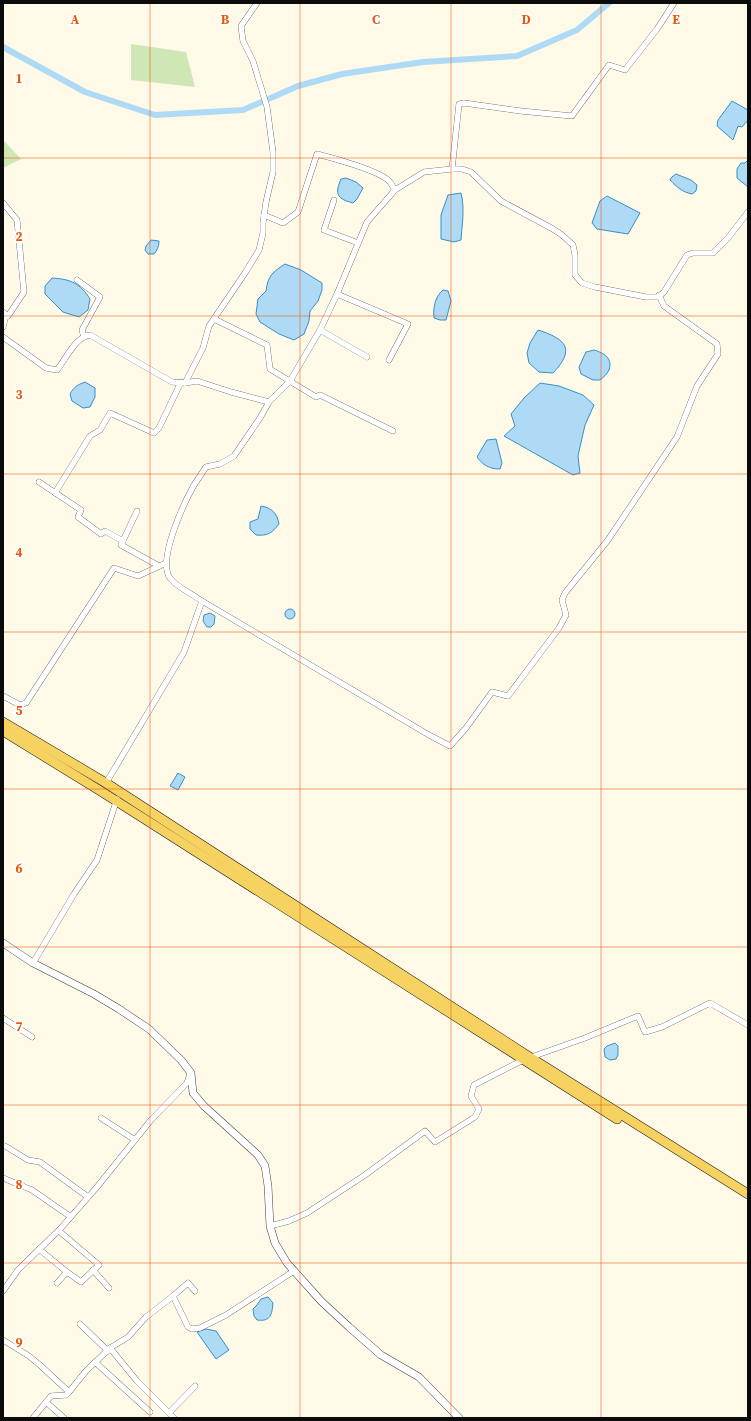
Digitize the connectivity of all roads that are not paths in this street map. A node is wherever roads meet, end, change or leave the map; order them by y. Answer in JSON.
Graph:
{"nodes":[{"id":1,"x":257,"y":3,"type":"edge"},
{"id":2,"x":674,"y":3,"type":"edge"},
{"id":3,"x":452,"y":169,"type":"junction"},
{"id":4,"x":395,"y":190,"type":"junction"},
{"id":5,"x":334,"y":200,"type":"dead end"},
{"id":6,"x":3,"y":204,"type":"edge"},
{"id":7,"x":748,"y":212,"type":"edge"},
{"id":8,"x":264,"y":215,"type":"junction"},
{"id":9,"x":358,"y":243,"type":"junction"},
{"id":10,"x":77,"y":280,"type":"dead end"},
{"id":11,"x":338,"y":294,"type":"junction"},
{"id":12,"x":659,"y":295,"type":"junction"},
{"id":13,"x":3,"y":312,"type":"edge"},
{"id":14,"x":8,"y":316,"type":"dead end"},
{"id":15,"x":214,"y":319,"type":"junction"},
{"id":16,"x":3,"y":326,"type":"edge"},
{"id":17,"x":320,"y":330,"type":"junction"},
{"id":18,"x":3,"y":337,"type":"edge"},
{"id":19,"x":84,"y":337,"type":"junction"},
{"id":20,"x":367,"y":357,"type":"dead end"},
{"id":21,"x":389,"y":360,"type":"dead end"},
{"id":22,"x":290,"y":381,"type":"junction"},
{"id":23,"x":183,"y":382,"type":"junction"},
{"id":24,"x":269,"y":402,"type":"junction"},
{"id":25,"x":393,"y":431,"type":"dead end"},
{"id":26,"x":39,"y":482,"type":"dead end"},
{"id":27,"x":55,"y":493,"type":"junction"},
{"id":28,"x":137,"y":511,"type":"dead end"},
{"id":29,"x":123,"y":541,"type":"junction"},
{"id":30,"x":166,"y":563,"type":"junction"},
{"id":31,"x":159,"y":566,"type":"junction"},
{"id":32,"x":202,"y":601,"type":"junction"},
{"id":33,"x":3,"y":696,"type":"edge"},
{"id":34,"x":3,"y":722,"type":"edge"},
{"id":35,"x":3,"y":731,"type":"edge"},
{"id":36,"x":106,"y":783,"type":"junction"},
{"id":37,"x":118,"y":797,"type":"junction"},
{"id":38,"x":3,"y":943,"type":"edge"},
{"id":39,"x":34,"y":963,"type":"junction"},
{"id":40,"x":3,"y":1018,"type":"edge"},
{"id":41,"x":748,"y":1025,"type":"edge"},
{"id":42,"x":32,"y":1037,"type":"dead end"},
{"id":43,"x":527,"y":1059,"type":"junction"},
{"id":44,"x":191,"y":1072,"type":"junction"},
{"id":45,"x":101,"y":1118,"type":"dead end"},
{"id":46,"x":135,"y":1140,"type":"junction"},
{"id":47,"x":5,"y":1146,"type":"dead end"},
{"id":48,"x":3,"y":1178,"type":"edge"},
{"id":49,"x":748,"y":1194,"type":"edge"},
{"id":50,"x":88,"y":1197,"type":"junction"},
{"id":51,"x":748,"y":1202,"type":"edge"},
{"id":52,"x":71,"y":1217,"type":"junction"},
{"id":53,"x":270,"y":1226,"type":"junction"},
{"id":54,"x":59,"y":1231,"type":"junction"},
{"id":55,"x":39,"y":1249,"type":"junction"},
{"id":56,"x":94,"y":1270,"type":"junction"},
{"id":57,"x":294,"y":1271,"type":"junction"},
{"id":58,"x":67,"y":1272,"type":"junction"},
{"id":59,"x":57,"y":1283,"type":"dead end"},
{"id":60,"x":110,"y":1288,"type":"dead end"},
{"id":61,"x":3,"y":1291,"type":"edge"},
{"id":62,"x":195,"y":1291,"type":"dead end"},
{"id":63,"x":173,"y":1296,"type":"junction"},
{"id":64,"x":80,"y":1324,"type":"dead end"},
{"id":65,"x":3,"y":1340,"type":"edge"},
{"id":66,"x":109,"y":1350,"type":"junction"},
{"id":67,"x":95,"y":1362,"type":"junction"},
{"id":68,"x":196,"y":1386,"type":"dead end"},
{"id":69,"x":69,"y":1392,"type":"junction"},
{"id":70,"x":46,"y":1402,"type":"junction"},
{"id":71,"x":150,"y":1412,"type":"dead end"},
{"id":72,"x":170,"y":1413,"type":"junction"},
{"id":73,"x":33,"y":1418,"type":"edge"},
{"id":74,"x":64,"y":1418,"type":"edge"},
{"id":75,"x":174,"y":1418,"type":"edge"},
{"id":76,"x":459,"y":1418,"type":"edge"}],
"edges":[{"from":1,"to":8,"type":"street"},
{"from":2,"to":3,"type":"street"},
{"from":3,"to":4,"type":"street"},
{"from":3,"to":12,"type":"street"},
{"from":4,"to":8,"type":"street"},
{"from":4,"to":9,"type":"street"},
{"from":5,"to":9,"type":"street"},
{"from":6,"to":14,"type":"street"},
{"from":7,"to":12,"type":"street"},
{"from":8,"to":15,"type":"street"},
{"from":9,"to":11,"type":"street"},
{"from":10,"to":19,"type":"street"},
{"from":11,"to":17,"type":"street"},
{"from":11,"to":21,"type":"street"},
{"from":12,"to":32,"type":"street"},
{"from":13,"to":16,"type":"street"},
{"from":15,"to":22,"type":"street"},
{"from":15,"to":23,"type":"street"},
{"from":17,"to":20,"type":"street"},
{"from":17,"to":22,"type":"street"},
{"from":18,"to":19,"type":"street"},
{"from":19,"to":23,"type":"street"},
{"from":22,"to":24,"type":"street"},
{"from":22,"to":25,"type":"street"},
{"from":23,"to":24,"type":"street"},
{"from":23,"to":27,"type":"street"},
{"from":24,"to":30,"type":"street"},
{"from":26,"to":27,"type":"street"},
{"from":27,"to":29,"type":"street"},
{"from":28,"to":29,"type":"street"},
{"from":29,"to":31,"type":"street"},
{"from":30,"to":31,"type":"street"},
{"from":30,"to":32,"type":"street"},
{"from":31,"to":33,"type":"street"},
{"from":32,"to":36,"type":"street"},
{"from":34,"to":36,"type":"main road"},
{"from":35,"to":37,"type":"main road"},
{"from":36,"to":37,"type":"main road"},
{"from":37,"to":39,"type":"street"},
{"from":37,"to":43,"type":"main road"},
{"from":38,"to":39,"type":"street"},
{"from":39,"to":44,"type":"street"},
{"from":40,"to":42,"type":"street"},
{"from":41,"to":43,"type":"street"},
{"from":43,"to":49,"type":"main road"},
{"from":43,"to":51,"type":"main road"},
{"from":43,"to":53,"type":"street"},
{"from":44,"to":46,"type":"street"},
{"from":44,"to":53,"type":"street"},
{"from":45,"to":46,"type":"street"},
{"from":46,"to":50,"type":"street"},
{"from":47,"to":50,"type":"street"},
{"from":48,"to":52,"type":"street"},
{"from":50,"to":52,"type":"street"},
{"from":52,"to":54,"type":"street"},
{"from":53,"to":57,"type":"street"},
{"from":54,"to":55,"type":"street"},
{"from":54,"to":56,"type":"street"},
{"from":55,"to":58,"type":"street"},
{"from":55,"to":61,"type":"street"},
{"from":56,"to":58,"type":"street"},
{"from":56,"to":60,"type":"street"},
{"from":57,"to":63,"type":"street"},
{"from":57,"to":76,"type":"street"},
{"from":58,"to":59,"type":"street"},
{"from":62,"to":63,"type":"street"},
{"from":63,"to":66,"type":"street"},
{"from":64,"to":66,"type":"street"},
{"from":65,"to":69,"type":"street"},
{"from":66,"to":67,"type":"street"},
{"from":66,"to":72,"type":"street"},
{"from":67,"to":69,"type":"street"},
{"from":67,"to":71,"type":"street"},
{"from":68,"to":72,"type":"street"},
{"from":69,"to":70,"type":"street"},
{"from":70,"to":73,"type":"street"},
{"from":70,"to":74,"type":"street"},
{"from":72,"to":75,"type":"street"}]}
